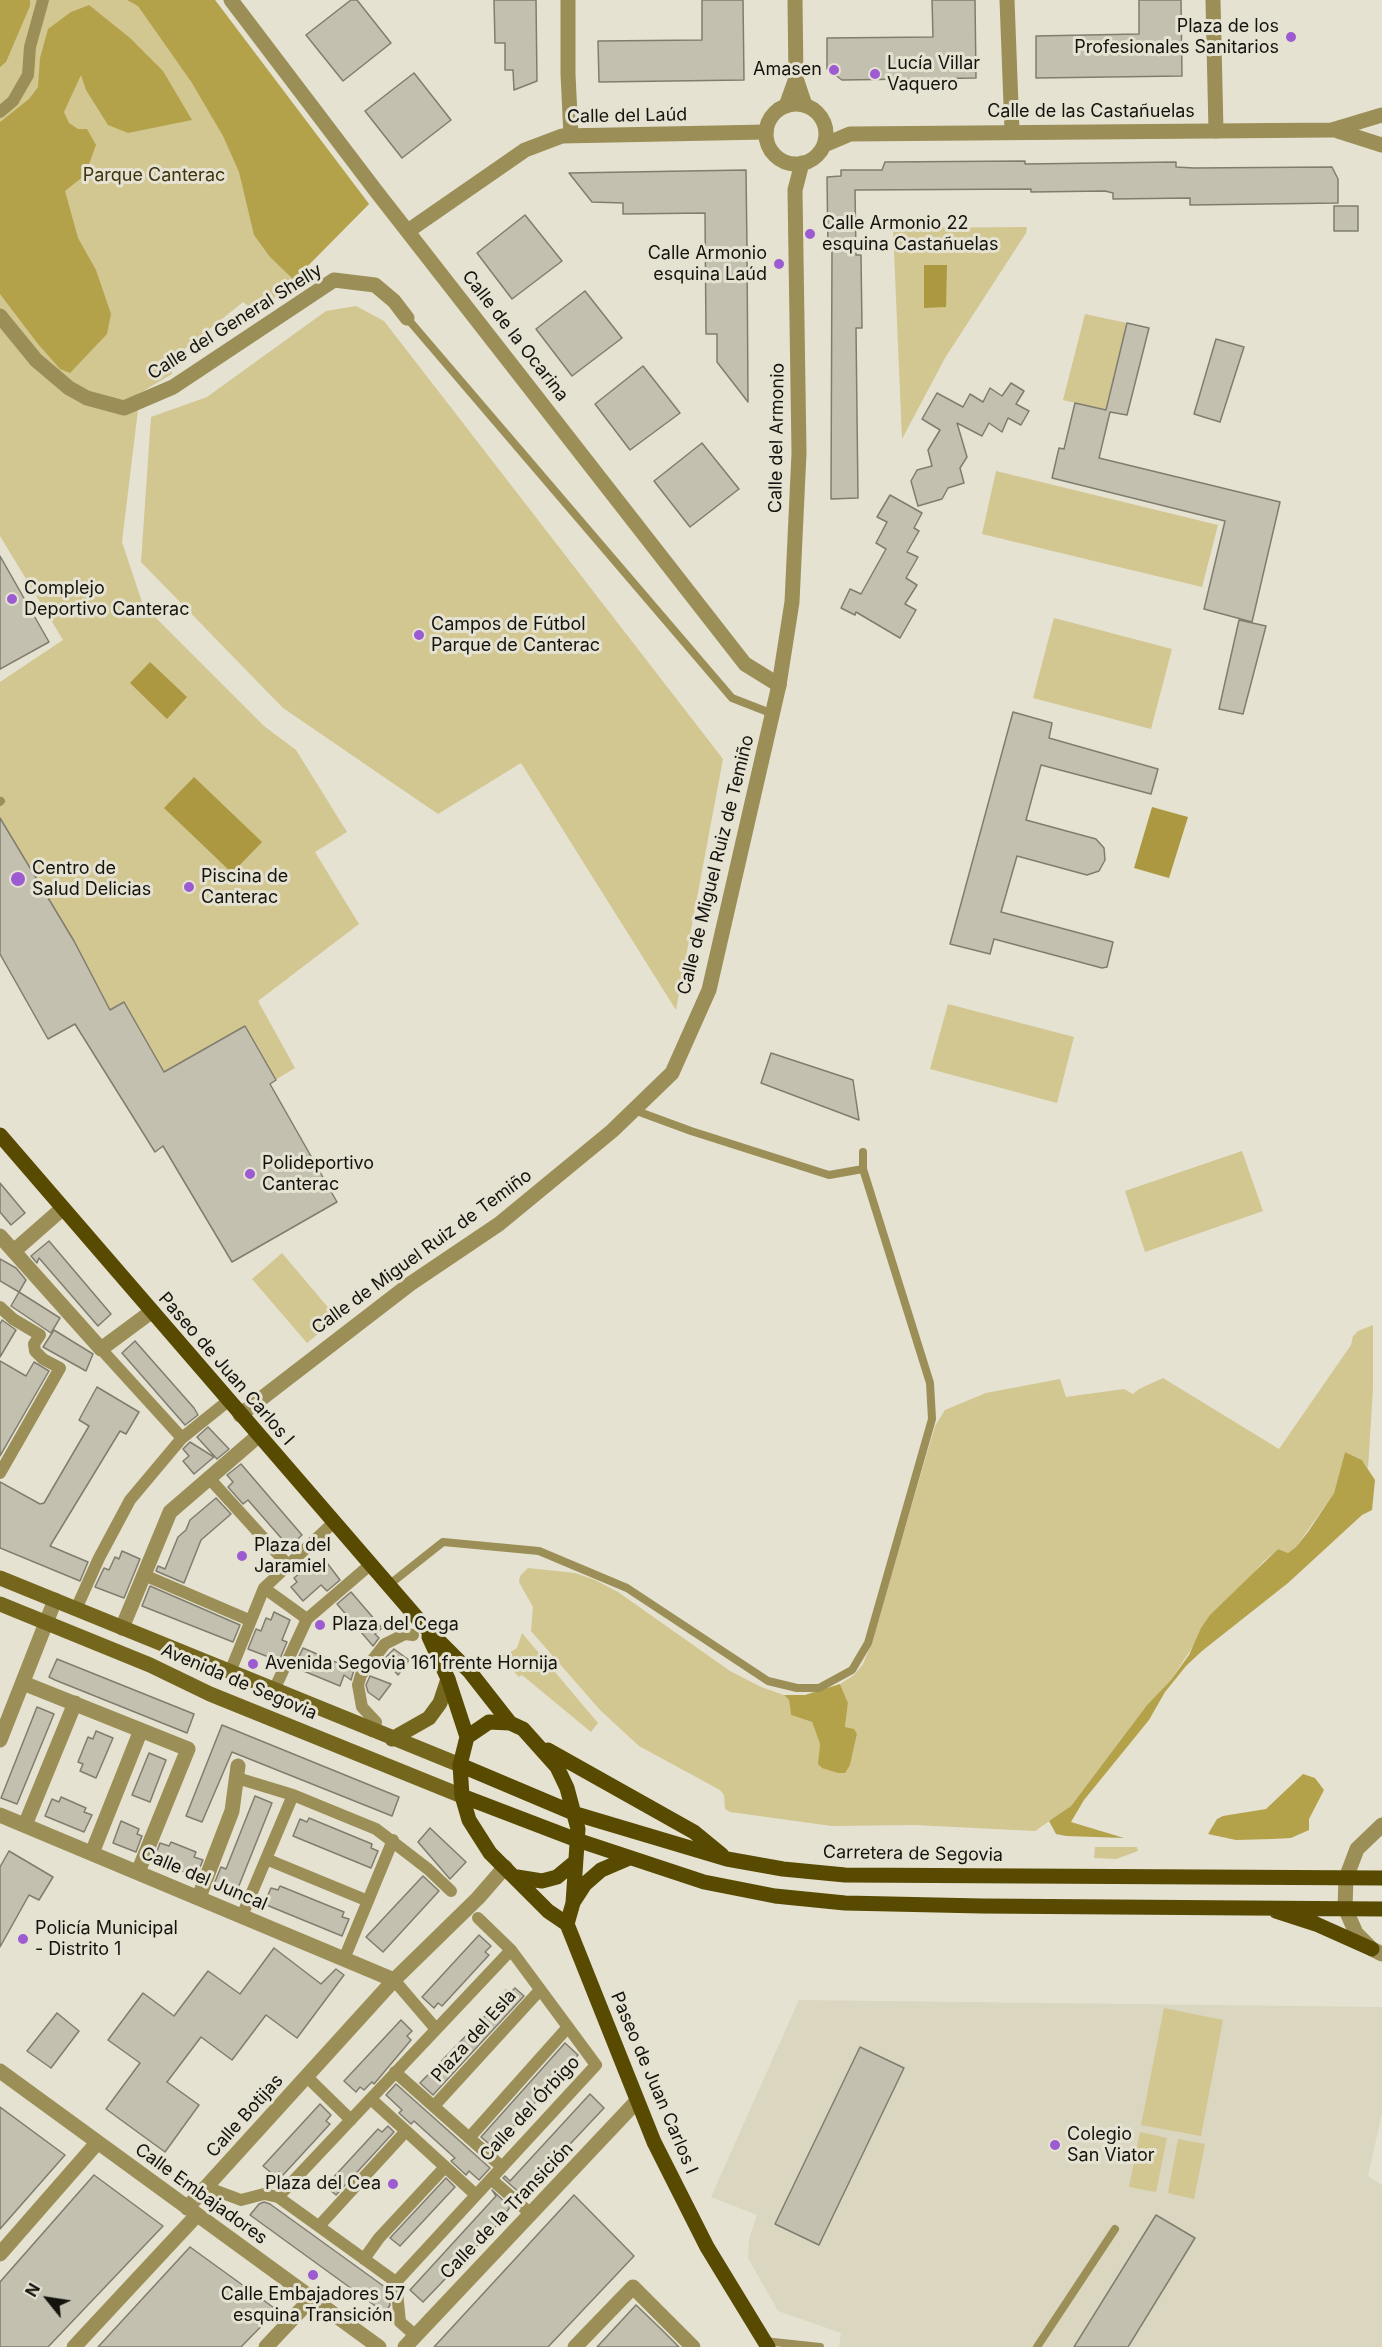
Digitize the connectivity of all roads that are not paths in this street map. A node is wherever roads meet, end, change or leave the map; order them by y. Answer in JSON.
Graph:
{"nodes":[{"id":1,"x":42,"y":0,"type":"edge"},
{"id":2,"x":231,"y":0,"type":"edge"},
{"id":3,"x":568,"y":0,"type":"edge"},
{"id":4,"x":795,"y":0,"type":"edge"},
{"id":5,"x":1007,"y":0,"type":"edge"},
{"id":6,"x":1213,"y":0,"type":"edge"},
{"id":7,"x":796,"y":78,"type":"junction"},
{"id":8,"x":805,"y":105,"type":"junction"},
{"id":9,"x":786,"y":106,"type":"junction"},
{"id":10,"x":0,"y":112,"type":"edge"},
{"id":11,"x":1379,"y":114,"type":"edge"},
{"id":12,"x":824,"y":121,"type":"junction"},
{"id":13,"x":1332,"y":130,"type":"junction"},
{"id":14,"x":1012,"y":131,"type":"junction"},
{"id":15,"x":1216,"y":131,"type":"junction"},
{"id":16,"x":766,"y":132,"type":"junction"},
{"id":17,"x":850,"y":134,"type":"junction"},
{"id":18,"x":571,"y":136,"type":"junction"},
{"id":19,"x":824,"y":145,"type":"junction"},
{"id":20,"x":1382,"y":145,"type":"edge"},
{"id":21,"x":784,"y":162,"type":"junction"},
{"id":22,"x":802,"y":163,"type":"junction"},
{"id":23,"x":795,"y":190,"type":"junction"},
{"id":24,"x":408,"y":231,"type":"junction"},
{"id":25,"x":0,"y":316,"type":"edge"},
{"id":26,"x":406,"y":318,"type":"joint"},
{"id":27,"x":779,"y":685,"type":"junction"},
{"id":28,"x":773,"y":714,"type":"junction"},
{"id":29,"x":634,"y":1110,"type":"junction"},
{"id":30,"x":0,"y":1135,"type":"edge"},
{"id":31,"x":863,"y":1152,"type":"dead end"},
{"id":32,"x":863,"y":1169,"type":"junction"},
{"id":33,"x":63,"y":1208,"type":"junction"},
{"id":34,"x":0,"y":1236,"type":"edge"},
{"id":35,"x":14,"y":1251,"type":"junction"},
{"id":36,"x":0,"y":1307,"type":"edge"},
{"id":37,"x":151,"y":1312,"type":"junction"},
{"id":38,"x":101,"y":1349,"type":"junction"},
{"id":39,"x":228,"y":1401,"type":"junction"},
{"id":40,"x":240,"y":1415,"type":"junction"},
{"id":41,"x":258,"y":1436,"type":"junction"},
{"id":42,"x":182,"y":1438,"type":"junction"},
{"id":43,"x":0,"y":1473,"type":"edge"},
{"id":44,"x":209,"y":1478,"type":"junction"},
{"id":45,"x":334,"y":1522,"type":"junction"},
{"id":46,"x":287,"y":1564,"type":"junction"},
{"id":47,"x":371,"y":1564,"type":"junction"},
{"id":48,"x":144,"y":1575,"type":"junction"},
{"id":49,"x":0,"y":1578,"type":"edge"},
{"id":50,"x":390,"y":1584,"type":"junction"},
{"id":51,"x":264,"y":1588,"type":"junction"},
{"id":52,"x":54,"y":1600,"type":"junction"},
{"id":53,"x":0,"y":1604,"type":"edge"},
{"id":54,"x":76,"y":1609,"type":"junction"},
{"id":55,"x":308,"y":1619,"type":"junction"},
{"id":56,"x":249,"y":1620,"type":"junction"},
{"id":57,"x":46,"y":1623,"type":"junction"},
{"id":58,"x":122,"y":1628,"type":"junction"},
{"id":59,"x":418,"y":1631,"type":"junction"},
{"id":60,"x":230,"y":1672,"type":"junction"},
{"id":61,"x":448,"y":1679,"type":"junction"},
{"id":62,"x":23,"y":1683,"type":"junction"},
{"id":63,"x":274,"y":1690,"type":"junction"},
{"id":64,"x":75,"y":1704,"type":"junction"},
{"id":65,"x":510,"y":1723,"type":"junction"},
{"id":66,"x":141,"y":1730,"type":"junction"},
{"id":67,"x":372,"y":1731,"type":"junction"},
{"id":68,"x":467,"y":1737,"type":"junction"},
{"id":69,"x":393,"y":1739,"type":"junction"},
{"id":70,"x":0,"y":1740,"type":"edge"},
{"id":71,"x":539,"y":1745,"type":"junction"},
{"id":72,"x":460,"y":1765,"type":"junction"},
{"id":73,"x":238,"y":1772,"type":"joint"},
{"id":74,"x":292,"y":1795,"type":"junction"},
{"id":75,"x":462,"y":1796,"type":"junction"},
{"id":76,"x":576,"y":1814,"type":"junction"},
{"id":77,"x":0,"y":1815,"type":"edge"},
{"id":78,"x":1382,"y":1825,"type":"edge"},
{"id":79,"x":25,"y":1826,"type":"junction"},
{"id":80,"x":393,"y":1840,"type":"junction"},
{"id":81,"x":577,"y":1840,"type":"junction"},
{"id":82,"x":92,"y":1853,"type":"junction"},
{"id":83,"x":629,"y":1858,"type":"junction"},
{"id":84,"x":266,"y":1859,"type":"junction"},
{"id":85,"x":727,"y":1859,"type":"junction"},
{"id":86,"x":575,"y":1862,"type":"junction"},
{"id":87,"x":504,"y":1866,"type":"junction"},
{"id":88,"x":138,"y":1872,"type":"junction"},
{"id":89,"x":517,"y":1877,"type":"junction"},
{"id":90,"x":1346,"y":1878,"type":"junction"},
{"id":91,"x":1382,"y":1878,"type":"edge"},
{"id":92,"x":451,"y":1891,"type":"dead end"},
{"id":93,"x":199,"y":1897,"type":"junction"},
{"id":94,"x":368,"y":1901,"type":"junction"},
{"id":95,"x":573,"y":1903,"type":"junction"},
{"id":96,"x":1262,"y":1907,"type":"junction"},
{"id":97,"x":1345,"y":1908,"type":"junction"},
{"id":98,"x":1382,"y":1909,"type":"edge"},
{"id":99,"x":242,"y":1916,"type":"junction"},
{"id":100,"x":478,"y":1918,"type":"dead end"},
{"id":101,"x":567,"y":1924,"type":"junction"},
{"id":102,"x":511,"y":1950,"type":"junction"},
{"id":103,"x":1377,"y":1952,"type":"edge"},
{"id":104,"x":344,"y":1959,"type":"junction"},
{"id":105,"x":394,"y":1980,"type":"junction"},
{"id":106,"x":540,"y":1990,"type":"junction"},
{"id":107,"x":568,"y":2027,"type":"junction"},
{"id":108,"x":436,"y":2029,"type":"junction"},
{"id":109,"x":0,"y":2071,"type":"edge"},
{"id":110,"x":395,"y":2072,"type":"junction"},
{"id":111,"x":306,"y":2076,"type":"junction"},
{"id":112,"x":371,"y":2098,"type":"junction"},
{"id":113,"x":637,"y":2101,"type":"junction"},
{"id":114,"x":434,"y":2106,"type":"junction"},
{"id":115,"x":351,"y":2120,"type":"junction"},
{"id":116,"x":406,"y":2131,"type":"junction"},
{"id":117,"x":469,"y":2139,"type":"junction"},
{"id":118,"x":97,"y":2143,"type":"junction"},
{"id":119,"x":445,"y":2167,"type":"junction"},
{"id":120,"x":502,"y":2167,"type":"junction"},
{"id":121,"x":491,"y":2179,"type":"junction"},
{"id":122,"x":206,"y":2187,"type":"junction"},
{"id":123,"x":476,"y":2195,"type":"junction"},
{"id":124,"x":278,"y":2197,"type":"junction"},
{"id":125,"x":192,"y":2211,"type":"junction"},
{"id":126,"x":531,"y":2214,"type":"junction"},
{"id":127,"x":319,"y":2226,"type":"junction"},
{"id":128,"x":1114,"y":2229,"type":"dead end"},
{"id":129,"x":0,"y":2254,"type":"edge"},
{"id":130,"x":364,"y":2259,"type":"junction"},
{"id":131,"x":396,"y":2282,"type":"junction"},
{"id":132,"x":312,"y":2298,"type":"junction"},
{"id":133,"x":410,"y":2341,"type":"edge"},
{"id":134,"x":766,"y":2344,"type":"edge"},
{"id":135,"x":74,"y":2347,"type":"edge"},
{"id":136,"x":266,"y":2347,"type":"edge"},
{"id":137,"x":379,"y":2347,"type":"edge"},
{"id":138,"x":575,"y":2347,"type":"edge"},
{"id":139,"x":693,"y":2347,"type":"edge"},
{"id":140,"x":820,"y":2347,"type":"edge"},
{"id":141,"x":1037,"y":2347,"type":"edge"}],
"edges":[{"from":1,"to":10,"type":"street"},
{"from":2,"to":24,"type":"street","name":"Calle de la Ocarina"},
{"from":3,"to":18,"type":"street"},
{"from":4,"to":7,"type":"street"},
{"from":5,"to":14,"type":"street"},
{"from":6,"to":15,"type":"street"},
{"from":7,"to":8,"type":"street"},
{"from":7,"to":9,"type":"street"},
{"from":8,"to":9,"type":"street"},
{"from":8,"to":12,"type":"street"},
{"from":9,"to":16,"type":"street"},
{"from":11,"to":13,"type":"street","name":"Calle de las Castañuelas"},
{"from":12,"to":17,"type":"street","name":"Calle de las Castañuelas"},
{"from":12,"to":19,"type":"street"},
{"from":13,"to":15,"type":"street","name":"Calle de las Castañuelas"},
{"from":13,"to":20,"type":"street","name":"Calle de las Castañuelas"},
{"from":14,"to":15,"type":"street","name":"Calle de las Castañuelas"},
{"from":14,"to":17,"type":"street","name":"Calle de las Castañuelas"},
{"from":16,"to":18,"type":"street","name":"Calle del Laúd"},
{"from":16,"to":21,"type":"street"},
{"from":17,"to":19,"type":"street","name":"Calle de las Castañuelas"},
{"from":18,"to":24,"type":"street","name":"Calle del Laúd"},
{"from":19,"to":22,"type":"street"},
{"from":21,"to":22,"type":"street"},
{"from":21,"to":23,"type":"street","name":"Calle del Armonio"},
{"from":22,"to":23,"type":"street","name":"Calle del Armonio"},
{"from":23,"to":27,"type":"street","name":"Calle del Armonio"},
{"from":24,"to":27,"type":"street","name":"Calle de la Ocarina"},
{"from":25,"to":26,"type":"street","name":"Calle del General Shelly"},
{"from":26,"to":28,"type":"lane"},
{"from":27,"to":28,"type":"street","name":"Calle de Miguel Ruiz de Temiño"},
{"from":28,"to":29,"type":"street","name":"Calle de Miguel Ruiz de Temiño"},
{"from":29,"to":32,"type":"lane"},
{"from":29,"to":40,"type":"street","name":"Calle de Miguel Ruiz de Temiño"},
{"from":30,"to":33,"type":"main road","name":"Paseo de Juan Carlos I"},
{"from":31,"to":32,"type":"lane"},
{"from":32,"to":50,"type":"lane"},
{"from":33,"to":35,"type":"street"},
{"from":33,"to":37,"type":"main road","name":"Paseo de Juan Carlos I"},
{"from":34,"to":35,"type":"street"},
{"from":35,"to":38,"type":"street"},
{"from":36,"to":43,"type":"street"},
{"from":37,"to":38,"type":"street"},
{"from":37,"to":39,"type":"main road","name":"Paseo de Juan Carlos I"},
{"from":38,"to":42,"type":"street"},
{"from":39,"to":40,"type":"main road","name":"Paseo de Juan Carlos I"},
{"from":39,"to":42,"type":"street"},
{"from":40,"to":41,"type":"main road","name":"Paseo de Juan Carlos I"},
{"from":41,"to":44,"type":"street"},
{"from":41,"to":45,"type":"main road","name":"Paseo de Juan Carlos I"},
{"from":42,"to":54,"type":"street"},
{"from":44,"to":46,"type":"street"},
{"from":44,"to":48,"type":"street"},
{"from":45,"to":46,"type":"street"},
{"from":45,"to":47,"type":"main road","name":"Paseo de Juan Carlos I"},
{"from":46,"to":51,"type":"street"},
{"from":47,"to":50,"type":"main road","name":"Paseo de Juan Carlos I"},
{"from":47,"to":55,"type":"street"},
{"from":48,"to":56,"type":"street"},
{"from":48,"to":58,"type":"street"},
{"from":49,"to":52,"type":"main road","name":"Avenida de Segovia"},
{"from":50,"to":59,"type":"main road","name":"Paseo de Juan Carlos I"},
{"from":51,"to":55,"type":"street"},
{"from":51,"to":56,"type":"street"},
{"from":52,"to":54,"type":"main road","name":"Avenida de Segovia"},
{"from":52,"to":57,"type":"street"},
{"from":53,"to":57,"type":"main road","name":"Avenida de Segovia"},
{"from":54,"to":58,"type":"main road","name":"Avenida de Segovia"},
{"from":55,"to":63,"type":"street"},
{"from":56,"to":60,"type":"street"},
{"from":57,"to":62,"type":"street"},
{"from":57,"to":75,"type":"main road","name":"Avenida de Segovia"},
{"from":58,"to":60,"type":"main road","name":"Avenida de Segovia"},
{"from":59,"to":61,"type":"main road","name":"Paseo de Juan Carlos I"},
{"from":59,"to":65,"type":"main road","name":"Paseo de Juan Carlos I"},
{"from":59,"to":67,"type":"street"},
{"from":60,"to":63,"type":"main road","name":"Avenida de Segovia"},
{"from":61,"to":68,"type":"main road","name":"Paseo de Juan Carlos I"},
{"from":61,"to":69,"type":"main road"},
{"from":62,"to":64,"type":"street"},
{"from":62,"to":70,"type":"street"},
{"from":63,"to":67,"type":"main road","name":"Avenida de Segovia"},
{"from":64,"to":66,"type":"street"},
{"from":64,"to":79,"type":"street"},
{"from":65,"to":68,"type":"main road"},
{"from":65,"to":71,"type":"main road","name":"Paseo de Juan Carlos I"},
{"from":66,"to":82,"type":"street"},
{"from":66,"to":88,"type":"street"},
{"from":67,"to":69,"type":"main road","name":"Avenida de Segovia"},
{"from":68,"to":72,"type":"main road"},
{"from":69,"to":72,"type":"main road","name":"Avenida de Segovia"},
{"from":71,"to":76,"type":"main road","name":"Paseo de Juan Carlos I"},
{"from":71,"to":85,"type":"main road"},
{"from":72,"to":75,"type":"main road"},
{"from":72,"to":76,"type":"main road","name":"Carretera de Segovia"},
{"from":73,"to":74,"type":"street"},
{"from":73,"to":93,"type":"street"},
{"from":74,"to":80,"type":"street"},
{"from":74,"to":84,"type":"street"},
{"from":75,"to":81,"type":"main road"},
{"from":75,"to":87,"type":"main road"},
{"from":76,"to":81,"type":"main road","name":"Paseo de Juan Carlos I"},
{"from":76,"to":85,"type":"main road","name":"Carretera de Segovia"},
{"from":77,"to":79,"type":"street","name":"Calle del Juncal"},
{"from":78,"to":90,"type":"street"},
{"from":79,"to":82,"type":"street","name":"Calle del Juncal"},
{"from":80,"to":92,"type":"street"},
{"from":80,"to":94,"type":"street"},
{"from":81,"to":83,"type":"main road"},
{"from":81,"to":86,"type":"main road","name":"Paseo de Juan Carlos I"},
{"from":82,"to":88,"type":"street","name":"Calle del Juncal"},
{"from":83,"to":95,"type":"main road"},
{"from":83,"to":96,"type":"main road"},
{"from":84,"to":94,"type":"street"},
{"from":84,"to":99,"type":"street"},
{"from":85,"to":90,"type":"main road","name":"Carretera de Segovia"},
{"from":86,"to":89,"type":"main road"},
{"from":86,"to":95,"type":"main road","name":"Paseo de Juan Carlos I"},
{"from":87,"to":89,"type":"main road"},
{"from":87,"to":105,"type":"street","name":"Calle Botijas"},
{"from":88,"to":93,"type":"street","name":"Calle del Juncal"},
{"from":89,"to":101,"type":"main road"},
{"from":90,"to":91,"type":"main road","name":"Carretera de Segovia"},
{"from":90,"to":97,"type":"street"},
{"from":93,"to":99,"type":"street","name":"Calle del Juncal"},
{"from":94,"to":104,"type":"street"},
{"from":95,"to":101,"type":"main road","name":"Paseo de Juan Carlos I"},
{"from":96,"to":97,"type":"main road"},
{"from":96,"to":103,"type":"main road"},
{"from":97,"to":98,"type":"main road"},
{"from":97,"to":103,"type":"street"},
{"from":99,"to":104,"type":"street","name":"Calle del Juncal"},
{"from":100,"to":102,"type":"street"},
{"from":101,"to":113,"type":"main road","name":"Paseo de Juan Carlos I"},
{"from":102,"to":106,"type":"street"},
{"from":102,"to":108,"type":"street"},
{"from":104,"to":105,"type":"street","name":"Calle del Juncal"},
{"from":105,"to":108,"type":"street"},
{"from":105,"to":111,"type":"street","name":"Calle Botijas"},
{"from":106,"to":107,"type":"street"},
{"from":106,"to":114,"type":"street","name":"Plaza del Esla"},
{"from":107,"to":117,"type":"street"},
{"from":107,"to":120,"type":"street","name":"Calle del Órbigo"},
{"from":108,"to":110,"type":"street"},
{"from":109,"to":118,"type":"street","name":"Calle Embajadores"},
{"from":110,"to":112,"type":"street"},
{"from":110,"to":114,"type":"street"},
{"from":111,"to":115,"type":"street","name":"Calle Botijas"},
{"from":111,"to":122,"type":"street","name":"Calle Botijas"},
{"from":112,"to":115,"type":"street"},
{"from":112,"to":116,"type":"street"},
{"from":113,"to":126,"type":"street","name":"Calle de la Transición"},
{"from":113,"to":134,"type":"main road","name":"Paseo de Juan Carlos I"},
{"from":114,"to":117,"type":"street"},
{"from":115,"to":124,"type":"street"},
{"from":116,"to":119,"type":"street"},
{"from":116,"to":127,"type":"street"},
{"from":117,"to":120,"type":"street"},
{"from":118,"to":125,"type":"street","name":"Calle Embajadores"},
{"from":118,"to":129,"type":"street"},
{"from":119,"to":123,"type":"street"},
{"from":119,"to":130,"type":"street"},
{"from":120,"to":121,"type":"street","name":"Calle del Órbigo"},
{"from":121,"to":123,"type":"street","name":"Calle del Órbigo"},
{"from":121,"to":126,"type":"street","name":"Calle del Órbigo"},
{"from":122,"to":124,"type":"street"},
{"from":122,"to":125,"type":"street","name":"Calle Botijas"},
{"from":123,"to":131,"type":"street","name":"Calle del Órbigo"},
{"from":124,"to":127,"type":"street"},
{"from":125,"to":132,"type":"street","name":"Calle Embajadores"},
{"from":125,"to":135,"type":"street","name":"Calle Botijas"},
{"from":126,"to":133,"type":"street","name":"Calle de la Transición"},
{"from":127,"to":130,"type":"street"},
{"from":128,"to":141,"type":"lane"},
{"from":130,"to":131,"type":"street"},
{"from":131,"to":133,"type":"street"},
{"from":132,"to":136,"type":"street"},
{"from":132,"to":137,"type":"street","name":"Calle Embajadores"},
{"from":134,"to":140,"type":"lane"},
{"from":138,"to":139,"type":"street"}]}
